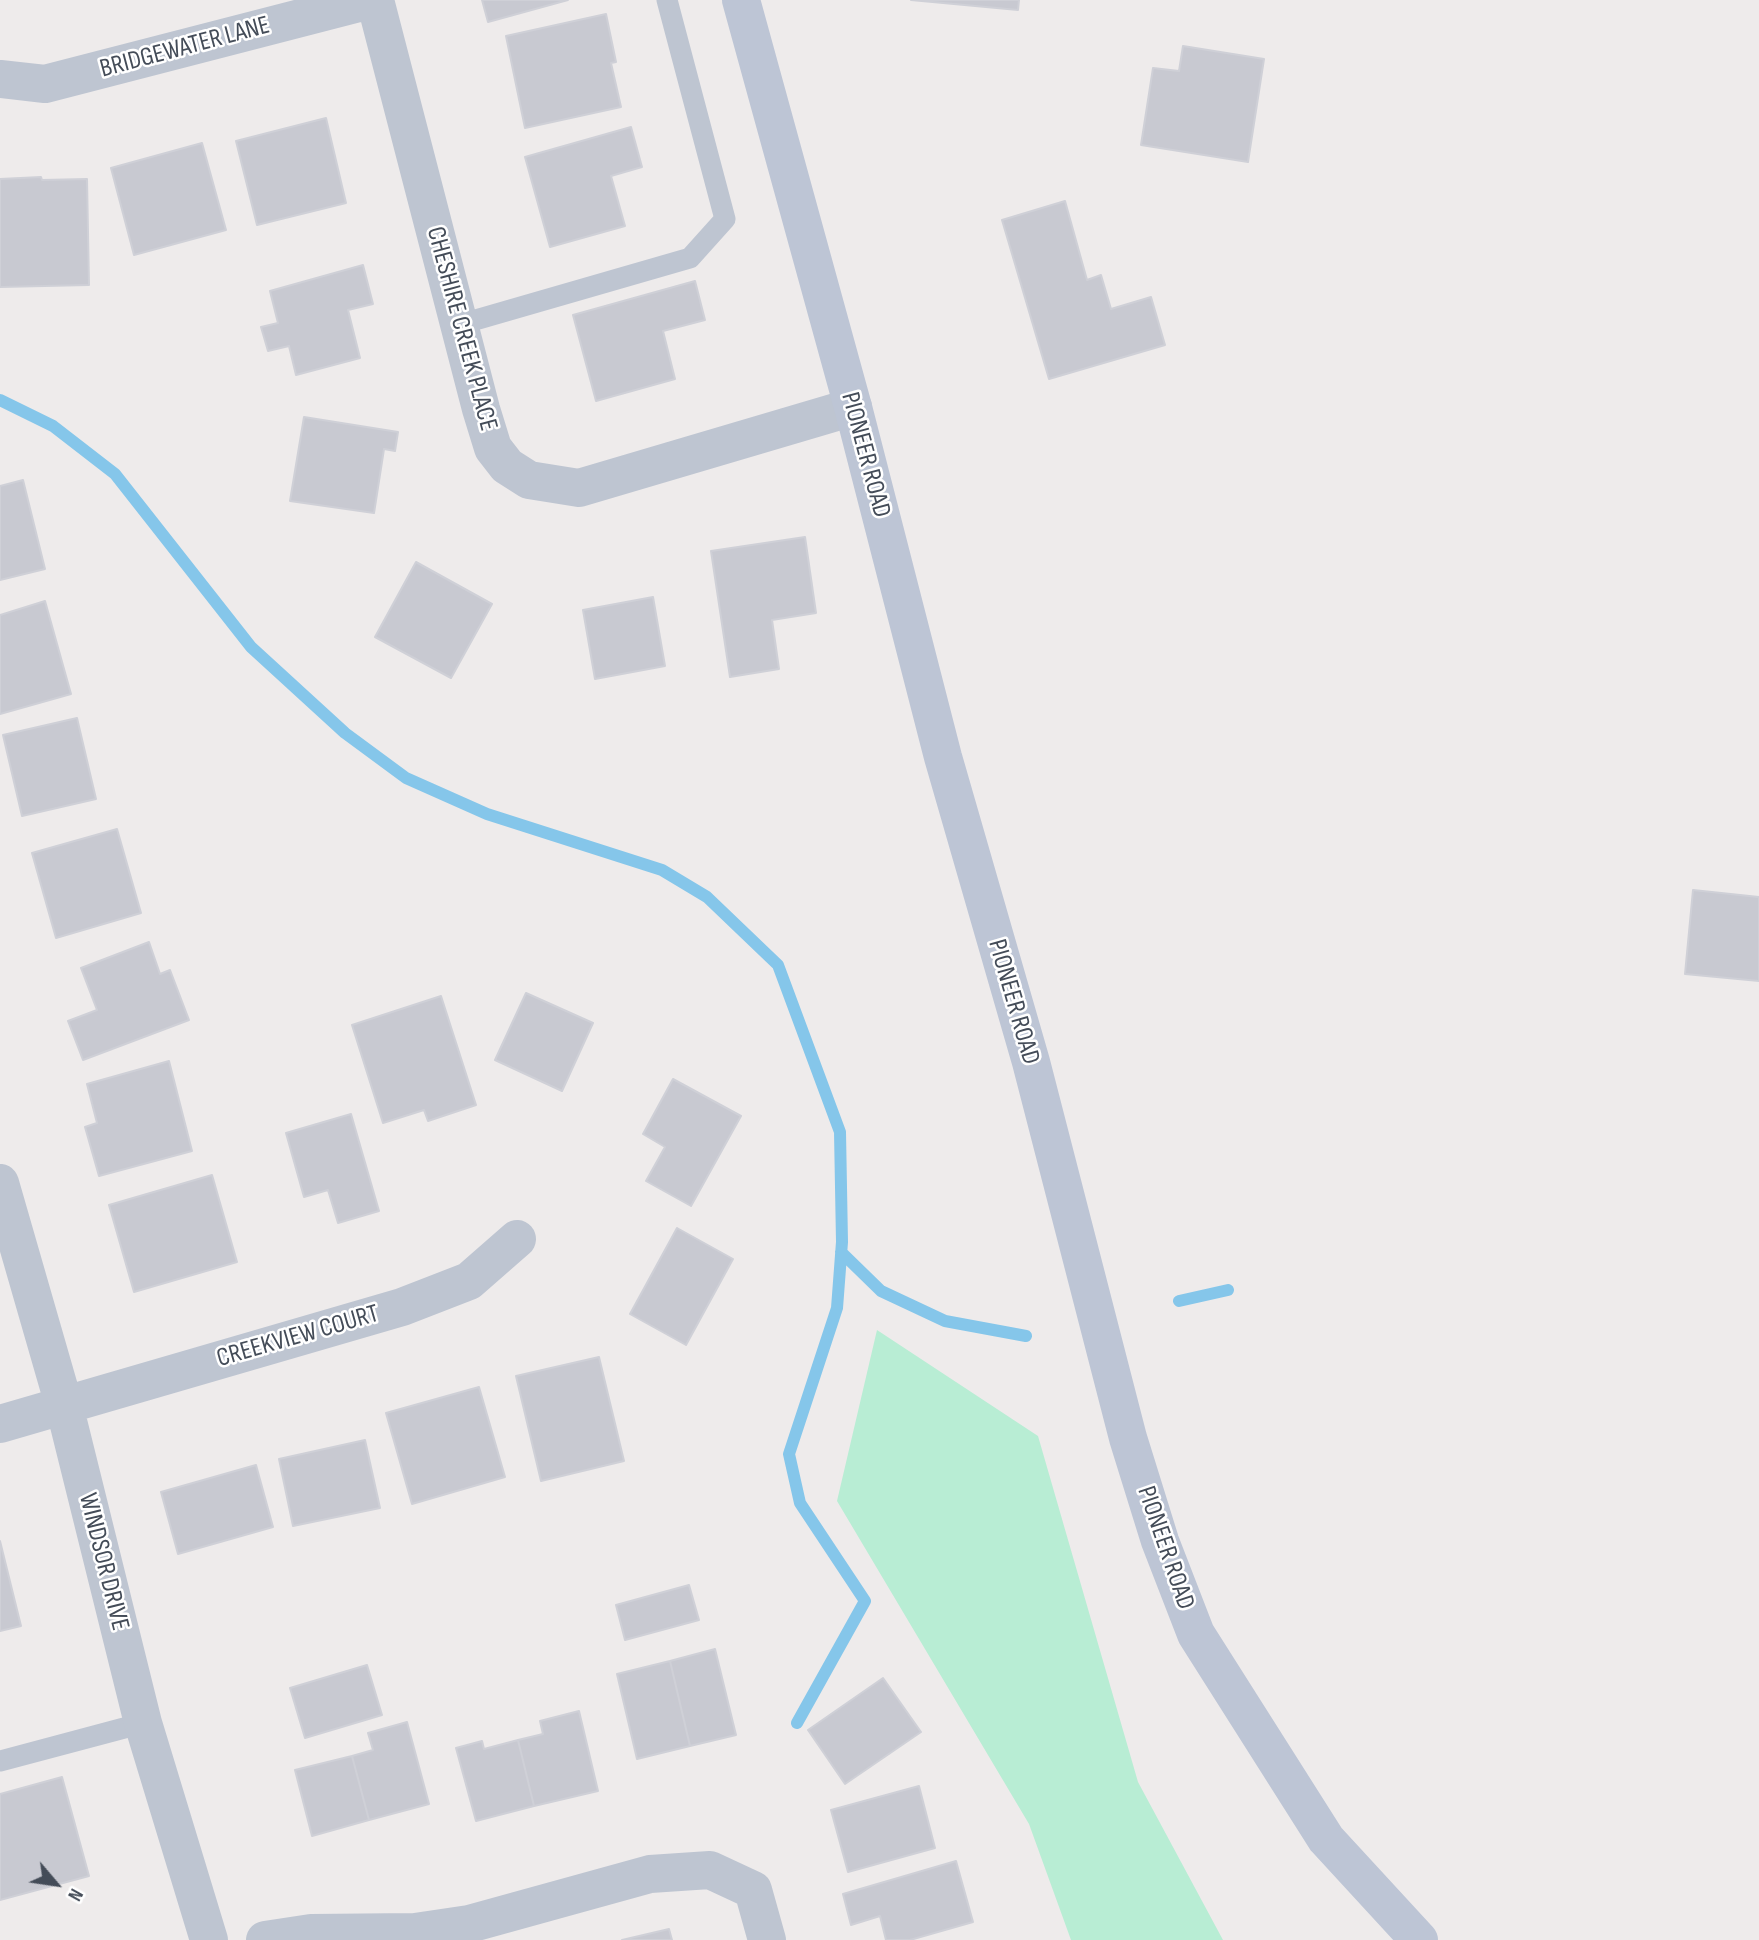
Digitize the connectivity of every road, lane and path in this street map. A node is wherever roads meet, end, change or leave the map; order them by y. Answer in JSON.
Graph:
{"nodes":[{"id":1,"x":372,"y":0,"type":"edge"},
{"id":2,"x":667,"y":0,"type":"edge"},
{"id":3,"x":741,"y":0,"type":"edge"},
{"id":4,"x":0,"y":79,"type":"edge"},
{"id":5,"x":458,"y":324,"type":"junction"},
{"id":6,"x":853,"y":407,"type":"junction"},
{"id":7,"x":0,"y":1183,"type":"edge"},
{"id":8,"x":517,"y":1238,"type":"dead end"},
{"id":9,"x":64,"y":1405,"type":"junction"},
{"id":10,"x":0,"y":1424,"type":"edge"},
{"id":11,"x":143,"y":1723,"type":"junction"},
{"id":12,"x":0,"y":1761,"type":"edge"},
{"id":13,"x":491,"y":1929,"type":"edge"},
{"id":14,"x":209,"y":1940,"type":"edge"},
{"id":15,"x":265,"y":1940,"type":"edge"},
{"id":16,"x":767,"y":1940,"type":"edge"},
{"id":17,"x":1419,"y":1940,"type":"edge"}],
"edges":[{"from":1,"to":4,"type":"street","name":"BRIDGEWATER LANE"},
{"from":1,"to":5,"type":"street","name":"CHESHIRE CREEK PLACE"},
{"from":2,"to":5,"type":"lane"},
{"from":3,"to":6,"type":"main road","name":"PIONEER ROAD"},
{"from":5,"to":6,"type":"street","name":"CHESHIRE CREEK PLACE"},
{"from":6,"to":17,"type":"main road","name":"PIONEER ROAD"},
{"from":7,"to":9,"type":"street","name":"WINDSOR DRIVE"},
{"from":8,"to":9,"type":"street","name":"CREEKVIEW COURT"},
{"from":9,"to":10,"type":"street","name":"CREEKVIEW COURT"},
{"from":9,"to":11,"type":"street","name":"WINDSOR DRIVE"},
{"from":11,"to":12,"type":"lane"},
{"from":11,"to":14,"type":"street","name":"WINDSOR DRIVE"},
{"from":13,"to":15,"type":"street"},
{"from":13,"to":16,"type":"street"}]}
